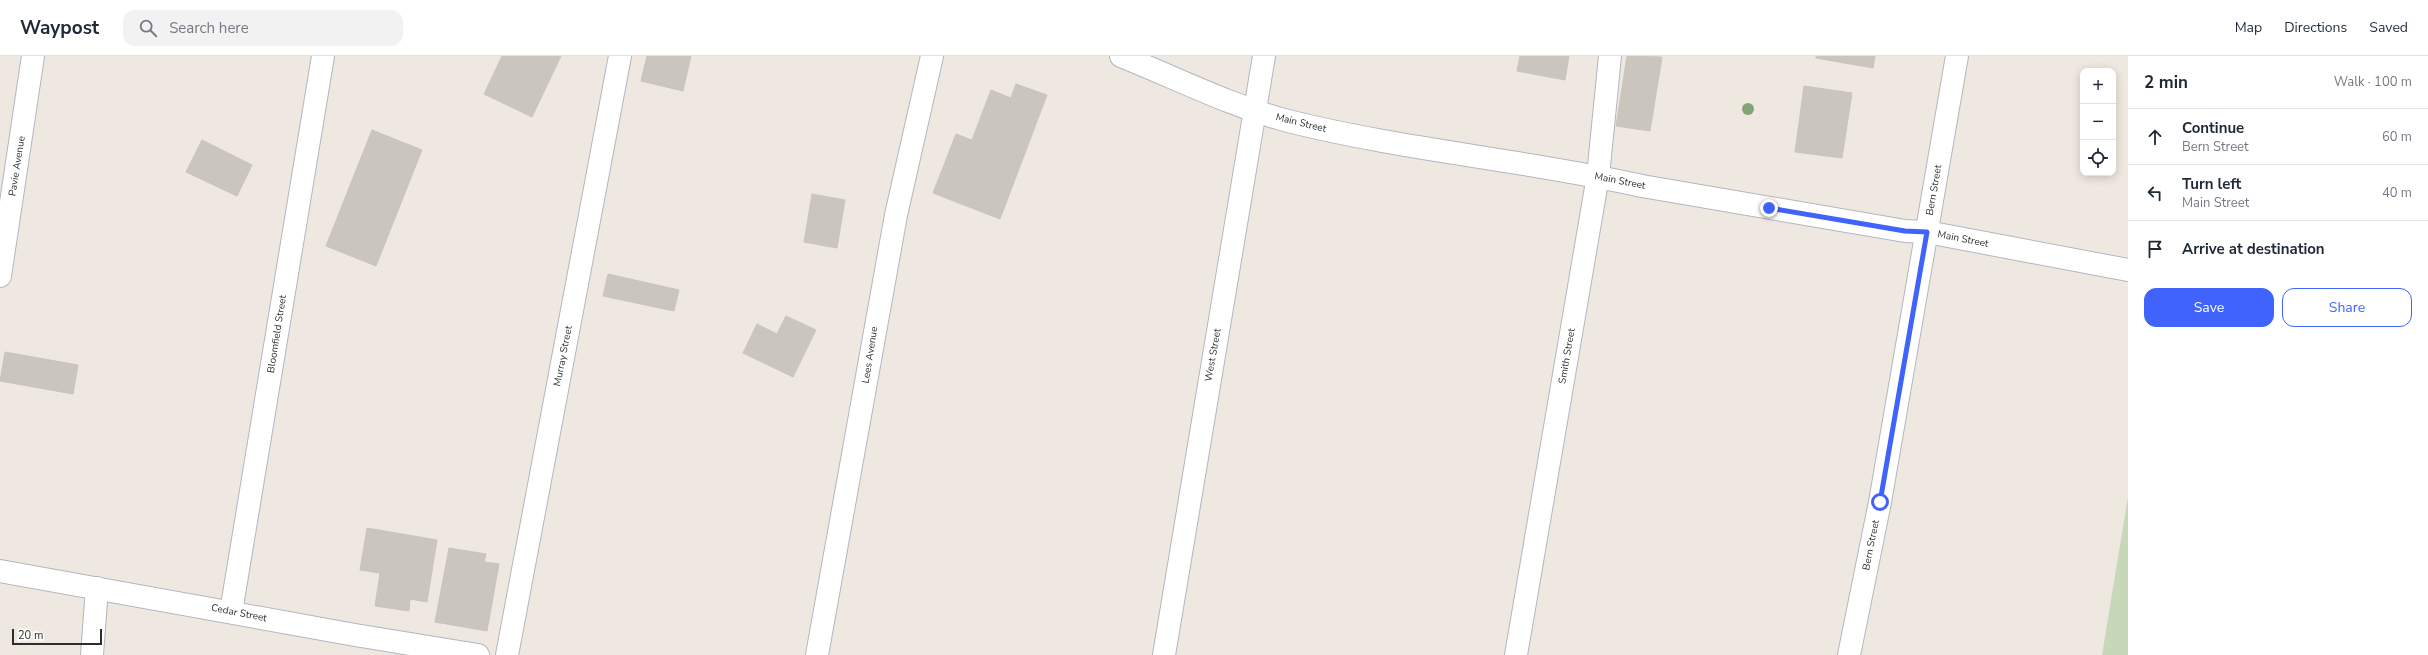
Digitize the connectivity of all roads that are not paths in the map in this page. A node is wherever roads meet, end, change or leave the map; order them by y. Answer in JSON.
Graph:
{"nodes":[{"id":1,"x":33,"y":56,"type":"edge"},
{"id":2,"x":323,"y":56,"type":"edge"},
{"id":3,"x":620,"y":56,"type":"edge"},
{"id":4,"x":932,"y":56,"type":"edge"},
{"id":5,"x":1121,"y":56,"type":"edge"},
{"id":6,"x":1264,"y":56,"type":"edge"},
{"id":7,"x":1610,"y":56,"type":"edge"},
{"id":8,"x":1957,"y":56,"type":"edge"},
{"id":9,"x":1255,"y":111,"type":"junction"},
{"id":10,"x":1598,"y":176,"type":"junction"},
{"id":11,"x":1927,"y":232,"type":"junction"},
{"id":12,"x":2128,"y":270,"type":"edge"},
{"id":13,"x":0,"y":276,"type":"edge"},
{"id":14,"x":0,"y":571,"type":"edge"},
{"id":15,"x":97,"y":588,"type":"junction"},
{"id":16,"x":231,"y":612,"type":"junction"},
{"id":17,"x":92,"y":655,"type":"edge"},
{"id":18,"x":478,"y":655,"type":"edge"},
{"id":19,"x":507,"y":655,"type":"edge"},
{"id":20,"x":816,"y":655,"type":"edge"},
{"id":21,"x":1164,"y":655,"type":"edge"},
{"id":22,"x":1516,"y":655,"type":"edge"},
{"id":23,"x":1849,"y":655,"type":"edge"}],
"edges":[{"from":1,"to":13,"type":"street","name":"Pavie Avenue"},
{"from":2,"to":16,"type":"street","name":"Bloomfield Street"},
{"from":3,"to":19,"type":"street","name":"Murray Street"},
{"from":4,"to":20,"type":"street","name":"Lees Avenue"},
{"from":5,"to":9,"type":"street","name":"Main Street"},
{"from":6,"to":9,"type":"street","name":"West Street"},
{"from":7,"to":10,"type":"street","name":"Smith Street"},
{"from":8,"to":11,"type":"street","name":"Bern Street"},
{"from":9,"to":10,"type":"street","name":"Main Street"},
{"from":9,"to":21,"type":"street","name":"West Street"},
{"from":10,"to":11,"type":"street","name":"Main Street"},
{"from":10,"to":22,"type":"street","name":"Smith Street"},
{"from":11,"to":12,"type":"street","name":"Main Street"},
{"from":11,"to":23,"type":"street","name":"Bern Street"},
{"from":14,"to":15,"type":"street","name":"Cedar Street"},
{"from":15,"to":16,"type":"street","name":"Cedar Street"},
{"from":15,"to":17,"type":"street"},
{"from":16,"to":18,"type":"street","name":"Cedar Street"}]}
